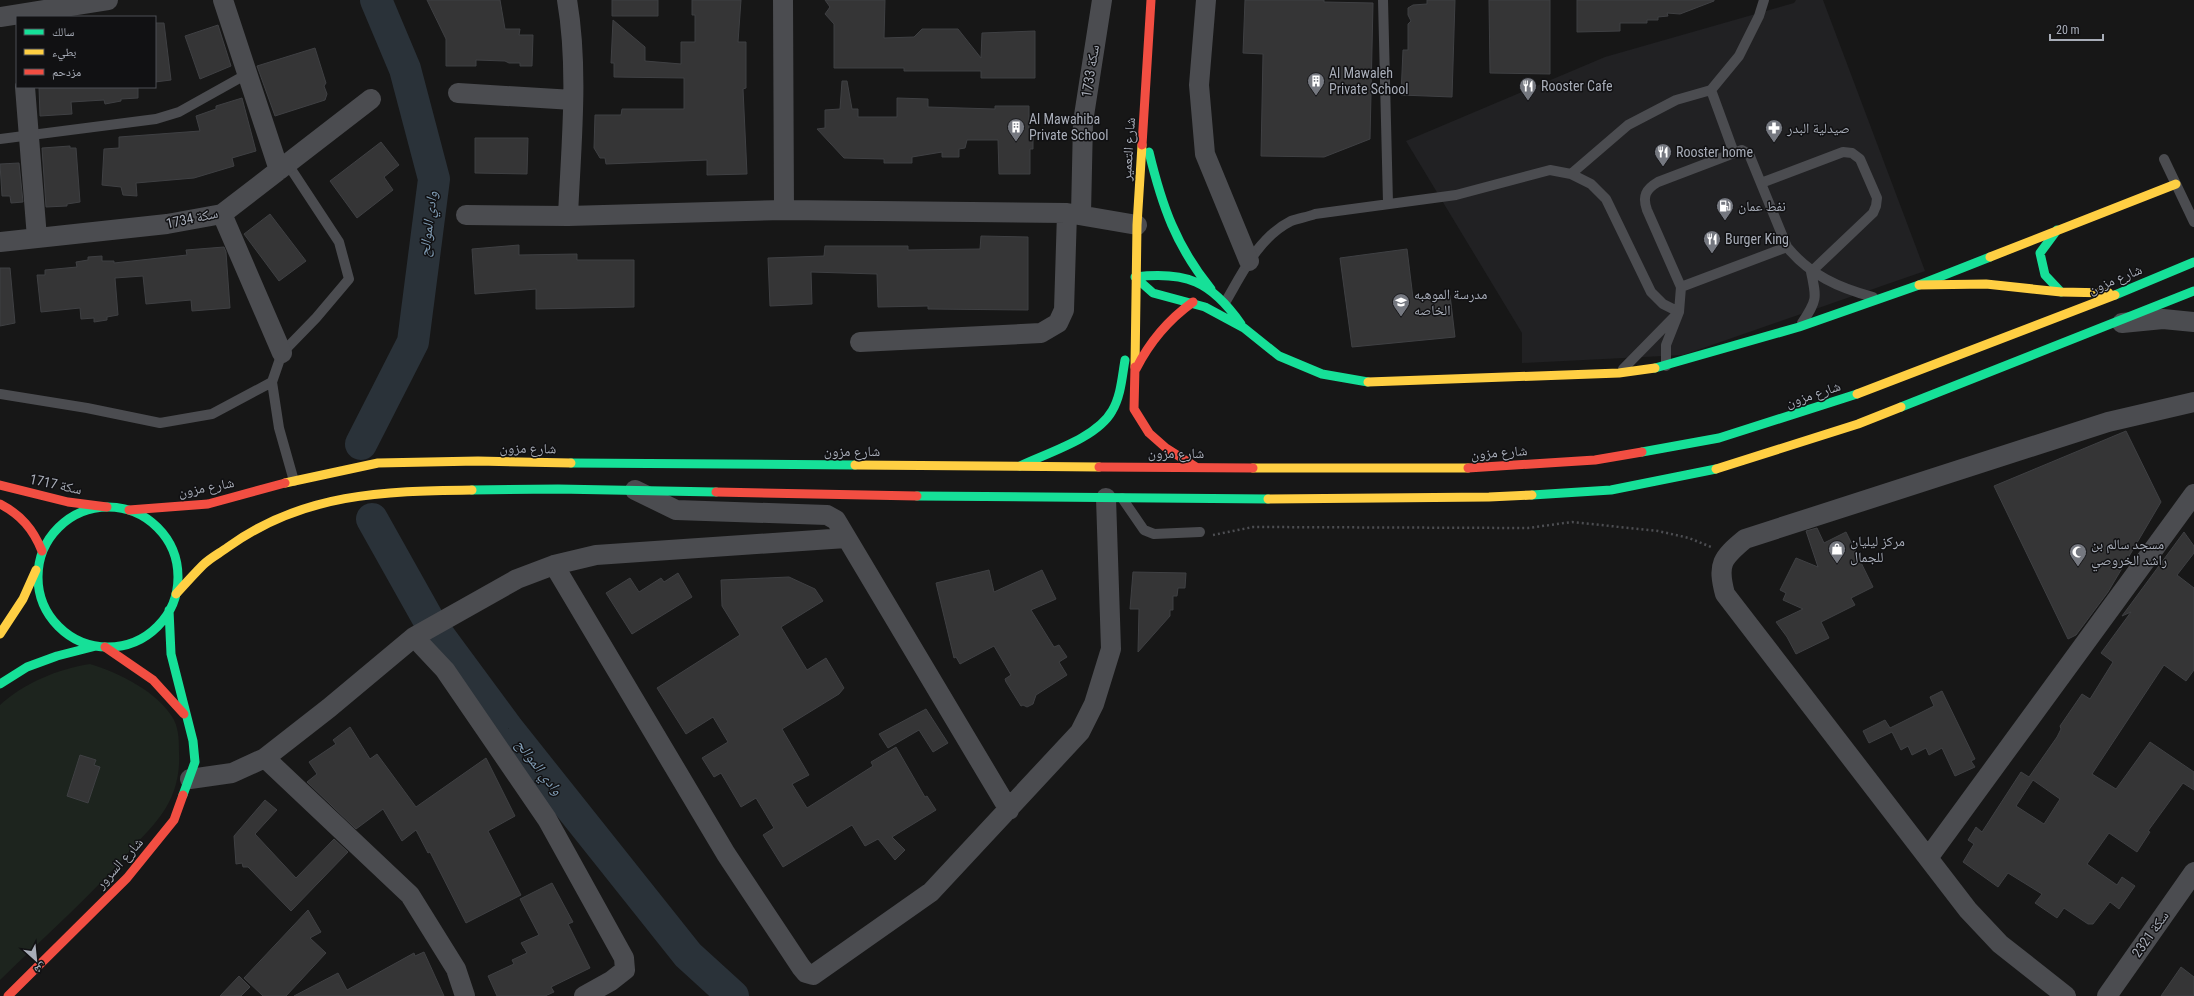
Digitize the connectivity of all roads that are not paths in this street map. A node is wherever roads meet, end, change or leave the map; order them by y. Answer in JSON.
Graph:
{"nodes":[{"id":1,"x":108,"y":0,"type":"edge"},
{"id":2,"x":222,"y":0,"type":"edge"},
{"id":3,"x":567,"y":0,"type":"edge"},
{"id":4,"x":783,"y":0,"type":"edge"},
{"id":5,"x":1102,"y":0,"type":"edge"},
{"id":6,"x":1152,"y":0,"type":"edge"},
{"id":7,"x":1206,"y":0,"type":"edge"},
{"id":8,"x":1383,"y":0,"type":"edge"},
{"id":9,"x":1764,"y":0,"type":"edge"},
{"id":10,"x":12,"y":16,"type":"edge"},
{"id":11,"x":247,"y":74,"type":"junction"},
{"id":12,"x":25,"y":88,"type":"edge"},
{"id":13,"x":1711,"y":90,"type":"junction"},
{"id":14,"x":458,"y":93,"type":"dead end"},
{"id":15,"x":371,"y":99,"type":"dead end"},
{"id":16,"x":572,"y":100,"type":"junction"},
{"id":17,"x":1144,"y":127,"type":"junction"},
{"id":18,"x":29,"y":136,"type":"junction"},
{"id":19,"x":0,"y":139,"type":"edge"},
{"id":20,"x":1734,"y":153,"type":"junction"},
{"id":21,"x":2164,"y":159,"type":"dead end"},
{"id":22,"x":283,"y":166,"type":"junction"},
{"id":23,"x":1572,"y":174,"type":"junction"},
{"id":24,"x":1761,"y":183,"type":"junction"},
{"id":25,"x":2176,"y":184,"type":"junction"},
{"id":26,"x":1388,"y":204,"type":"junction"},
{"id":27,"x":784,"y":210,"type":"junction"},
{"id":28,"x":222,"y":214,"type":"junction"},
{"id":29,"x":1074,"y":214,"type":"junction"},
{"id":30,"x":466,"y":215,"type":"dead end"},
{"id":31,"x":568,"y":216,"type":"junction"},
{"id":32,"x":2194,"y":222,"type":"edge"},
{"id":33,"x":1137,"y":225,"type":"junction"},
{"id":34,"x":2058,"y":230,"type":"junction"},
{"id":35,"x":37,"y":238,"type":"junction"},
{"id":36,"x":0,"y":242,"type":"edge"},
{"id":37,"x":1787,"y":247,"type":"junction"},
{"id":38,"x":1249,"y":261,"type":"junction"},
{"id":39,"x":2194,"y":262,"type":"edge"},
{"id":40,"x":1811,"y":272,"type":"junction"},
{"id":41,"x":1135,"y":278,"type":"junction"},
{"id":42,"x":1919,"y":285,"type":"junction"},
{"id":43,"x":1681,"y":287,"type":"junction"},
{"id":44,"x":1211,"y":289,"type":"junction"},
{"id":45,"x":2194,"y":291,"type":"edge"},
{"id":46,"x":2061,"y":292,"type":"junction"},
{"id":47,"x":2120,"y":293,"type":"junction"},
{"id":48,"x":1877,"y":298,"type":"junction"},
{"id":49,"x":1135,"y":299,"type":"junction"},
{"id":50,"x":1226,"y":301,"type":"junction"},
{"id":51,"x":1193,"y":302,"type":"junction"},
{"id":52,"x":1679,"y":312,"type":"junction"},
{"id":53,"x":2194,"y":322,"type":"edge"},
{"id":54,"x":2112,"y":324,"type":"junction"},
{"id":55,"x":1799,"y":327,"type":"junction"},
{"id":56,"x":1244,"y":328,"type":"junction"},
{"id":57,"x":860,"y":342,"type":"dead end"},
{"id":58,"x":282,"y":353,"type":"junction"},
{"id":59,"x":1666,"y":366,"type":"junction"},
{"id":60,"x":1135,"y":372,"type":"junction"},
{"id":61,"x":1619,"y":373,"type":"junction"},
{"id":62,"x":272,"y":382,"type":"junction"},
{"id":63,"x":0,"y":394,"type":"edge"},
{"id":64,"x":2194,"y":402,"type":"edge"},
{"id":65,"x":1020,"y":466,"type":"junction"},
{"id":66,"x":1196,"y":467,"type":"junction"},
{"id":67,"x":294,"y":481,"type":"junction"},
{"id":68,"x":0,"y":485,"type":"edge"},
{"id":69,"x":635,"y":490,"type":"junction"},
{"id":70,"x":2194,"y":494,"type":"edge"},
{"id":71,"x":1114,"y":498,"type":"junction"},
{"id":72,"x":0,"y":504,"type":"edge"},
{"id":73,"x":107,"y":507,"type":"junction"},
{"id":74,"x":130,"y":510,"type":"junction"},
{"id":75,"x":1200,"y":532,"type":"road end"},
{"id":76,"x":846,"y":538,"type":"junction"},
{"id":77,"x":42,"y":551,"type":"junction"},
{"id":78,"x":38,"y":564,"type":"junction"},
{"id":79,"x":554,"y":565,"type":"junction"},
{"id":80,"x":176,"y":594,"type":"junction"},
{"id":81,"x":170,"y":610,"type":"junction"},
{"id":82,"x":0,"y":634,"type":"edge"},
{"id":83,"x":414,"y":637,"type":"junction"},
{"id":84,"x":96,"y":646,"type":"junction"},
{"id":85,"x":105,"y":647,"type":"junction"},
{"id":86,"x":0,"y":684,"type":"edge"},
{"id":87,"x":188,"y":720,"type":"junction"},
{"id":88,"x":265,"y":758,"type":"junction"},
{"id":89,"x":190,"y":779,"type":"junction"},
{"id":90,"x":1009,"y":810,"type":"junction"},
{"id":91,"x":1928,"y":858,"type":"junction"},
{"id":92,"x":2194,"y":872,"type":"edge"},
{"id":93,"x":8,"y":996,"type":"edge"},
{"id":94,"x":465,"y":996,"type":"edge"},
{"id":95,"x":584,"y":996,"type":"edge"},
{"id":96,"x":2066,"y":996,"type":"edge"},
{"id":97,"x":2107,"y":996,"type":"edge"}],
"edges":[{"from":1,"to":10,"type":"street"},
{"from":2,"to":11,"type":"street"},
{"from":3,"to":16,"type":"street"},
{"from":4,"to":27,"type":"street"},
{"from":5,"to":29,"type":"street","name":"سكة 1733"},
{"from":6,"to":17,"type":"main road","name":"شارع التعمير"},
{"from":7,"to":38,"type":"street"},
{"from":8,"to":26,"type":"lane"},
{"from":9,"to":13,"type":"lane"},
{"from":11,"to":18,"type":"lane"},
{"from":11,"to":22,"type":"street"},
{"from":12,"to":18,"type":"street"},
{"from":13,"to":20,"type":"lane"},
{"from":13,"to":23,"type":"lane"},
{"from":14,"to":16,"type":"street"},
{"from":15,"to":22,"type":"street","name":"سكة 1734"},
{"from":16,"to":31,"type":"street"},
{"from":17,"to":33,"type":"main road","name":"شارع التعمير"},
{"from":17,"to":44,"type":"main road"},
{"from":18,"to":19,"type":"lane"},
{"from":18,"to":35,"type":"street"},
{"from":20,"to":24,"type":"lane"},
{"from":20,"to":43,"type":"lane"},
{"from":21,"to":25,"type":"lane"},
{"from":22,"to":28,"type":"street","name":"سكة 1734"},
{"from":22,"to":58,"type":"lane"},
{"from":23,"to":26,"type":"lane"},
{"from":23,"to":52,"type":"lane"},
{"from":24,"to":37,"type":"lane"},
{"from":24,"to":40,"type":"lane"},
{"from":25,"to":32,"type":"lane"},
{"from":25,"to":34,"type":"main road"},
{"from":26,"to":38,"type":"lane"},
{"from":27,"to":29,"type":"street"},
{"from":27,"to":31,"type":"street"},
{"from":28,"to":35,"type":"street","name":"سكة 1734"},
{"from":28,"to":58,"type":"street"},
{"from":29,"to":33,"type":"street"},
{"from":29,"to":57,"type":"street","name":"سكة 1733"},
{"from":30,"to":31,"type":"street"},
{"from":33,"to":41,"type":"main road","name":"شارع التعمير"},
{"from":34,"to":42,"type":"main road"},
{"from":34,"to":46,"type":"main road"},
{"from":35,"to":36,"type":"street","name":"سكة 1734"},
{"from":37,"to":40,"type":"lane"},
{"from":37,"to":43,"type":"lane"},
{"from":38,"to":50,"type":"lane"},
{"from":39,"to":47,"type":"main road","name":"شارع مزون"},
{"from":40,"to":48,"type":"lane"},
{"from":40,"to":55,"type":"lane"},
{"from":41,"to":44,"type":"main road"},
{"from":41,"to":49,"type":"main road","name":"شارع التعمير"},
{"from":41,"to":51,"type":"main road"},
{"from":42,"to":46,"type":"main road"},
{"from":42,"to":48,"type":"main road"},
{"from":43,"to":52,"type":"lane"},
{"from":44,"to":50,"type":"main road"},
{"from":45,"to":54,"type":"main road"},
{"from":46,"to":47,"type":"main road"},
{"from":47,"to":66,"type":"main road","name":"شارع مزون"},
{"from":48,"to":55,"type":"main road"},
{"from":49,"to":60,"type":"main road","name":"شارع التعمير"},
{"from":49,"to":65,"type":"main road","name":"شارع التعمير"},
{"from":50,"to":56,"type":"main road"},
{"from":51,"to":56,"type":"main road"},
{"from":51,"to":60,"type":"main road"},
{"from":52,"to":59,"type":"lane"},
{"from":52,"to":61,"type":"lane"},
{"from":53,"to":54,"type":"street"},
{"from":54,"to":71,"type":"main road"},
{"from":55,"to":59,"type":"main road"},
{"from":56,"to":61,"type":"main road"},
{"from":58,"to":62,"type":"lane"},
{"from":59,"to":61,"type":"main road"},
{"from":60,"to":66,"type":"main road","name":"شارع التعمير"},
{"from":62,"to":63,"type":"lane"},
{"from":62,"to":67,"type":"lane"},
{"from":64,"to":91,"type":"street"},
{"from":65,"to":66,"type":"main road","name":"شارع مزون"},
{"from":65,"to":67,"type":"main road","name":"شارع مزون"},
{"from":67,"to":74,"type":"main road","name":"شارع مزون"},
{"from":68,"to":73,"type":"main road","name":"سكة 1717"},
{"from":69,"to":71,"type":"main road"},
{"from":69,"to":76,"type":"street"},
{"from":69,"to":80,"type":"main road"},
{"from":70,"to":91,"type":"street"},
{"from":71,"to":75,"type":"lane"},
{"from":71,"to":90,"type":"street"},
{"from":72,"to":77,"type":"main road"},
{"from":73,"to":74,"type":"main road"},
{"from":73,"to":77,"type":"main road"},
{"from":74,"to":80,"type":"main road"},
{"from":76,"to":79,"type":"street"},
{"from":76,"to":90,"type":"street"},
{"from":77,"to":78,"type":"main road"},
{"from":78,"to":82,"type":"main road"},
{"from":78,"to":84,"type":"main road"},
{"from":79,"to":83,"type":"street"},
{"from":79,"to":90,"type":"street"},
{"from":80,"to":81,"type":"main road"},
{"from":81,"to":85,"type":"main road"},
{"from":81,"to":87,"type":"main road","name":"شارع السرور"},
{"from":83,"to":88,"type":"street"},
{"from":83,"to":95,"type":"street"},
{"from":84,"to":85,"type":"main road"},
{"from":84,"to":86,"type":"main road"},
{"from":85,"to":87,"type":"main road"},
{"from":87,"to":89,"type":"main road","name":"شارع السرور"},
{"from":88,"to":89,"type":"street"},
{"from":88,"to":94,"type":"street"},
{"from":89,"to":93,"type":"main road","name":"شارع السرور"},
{"from":91,"to":96,"type":"street"},
{"from":92,"to":97,"type":"street","name":"سكة 2321"}]}
